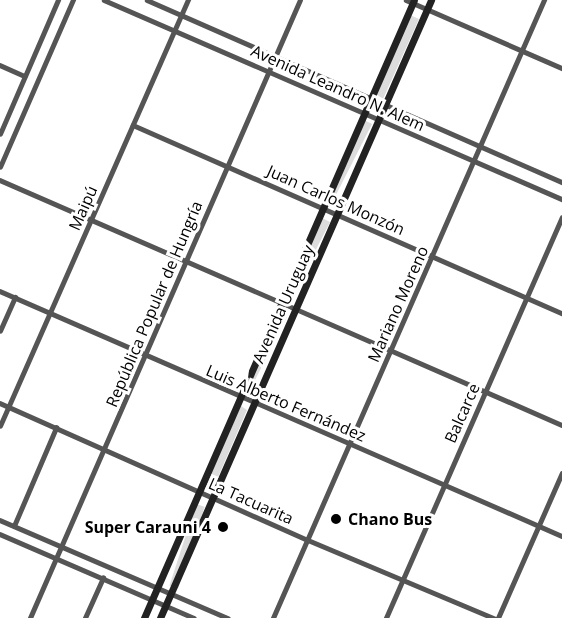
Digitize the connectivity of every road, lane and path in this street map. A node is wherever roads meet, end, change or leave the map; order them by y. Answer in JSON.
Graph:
{"nodes":[{"id":1,"x":58,"y":0,"type":"edge"},
{"id":2,"x":73,"y":0,"type":"edge"},
{"id":3,"x":104,"y":0,"type":"edge"},
{"id":4,"x":147,"y":0,"type":"edge"},
{"id":5,"x":188,"y":0,"type":"edge"},
{"id":6,"x":300,"y":0,"type":"edge"},
{"id":7,"x":431,"y":0,"type":"edge"},
{"id":8,"x":543,"y":0,"type":"edge"},
{"id":9,"x":411,"y":1,"type":"edge"},
{"id":10,"x":427,"y":9,"type":"junction"},
{"id":11,"x":181,"y":15,"type":"junction"},
{"id":12,"x":174,"y":30,"type":"junction"},
{"id":13,"x":522,"y":51,"type":"junction"},
{"id":14,"x":275,"y":56,"type":"junction"},
{"id":15,"x":0,"y":65,"type":"edge"},
{"id":16,"x":562,"y":68,"type":"edge"},
{"id":17,"x":269,"y":71,"type":"junction"},
{"id":18,"x":25,"y":76,"type":"junction"},
{"id":19,"x":371,"y":98,"type":"junction"},
{"id":20,"x":385,"y":104,"type":"junction"},
{"id":21,"x":365,"y":113,"type":"junction"},
{"id":22,"x":379,"y":119,"type":"junction"},
{"id":23,"x":133,"y":125,"type":"junction"},
{"id":24,"x":0,"y":134,"type":"edge"},
{"id":25,"x":480,"y":146,"type":"junction"},
{"id":26,"x":474,"y":160,"type":"junction"},
{"id":27,"x":227,"y":165,"type":"junction"},
{"id":28,"x":0,"y":167,"type":"edge"},
{"id":29,"x":0,"y":180,"type":"edge"},
{"id":30,"x":562,"y":182,"type":"edge"},
{"id":31,"x":562,"y":199,"type":"edge"},
{"id":32,"x":323,"y":208,"type":"junction"},
{"id":33,"x":337,"y":214,"type":"junction"},
{"id":34,"x":562,"y":218,"type":"edge"},
{"id":35,"x":91,"y":219,"type":"junction"},
{"id":36,"x":433,"y":255,"type":"junction"},
{"id":37,"x":186,"y":261,"type":"junction"},
{"id":38,"x":0,"y":291,"type":"edge"},
{"id":39,"x":15,"y":297,"type":"junction"},
{"id":40,"x":526,"y":297,"type":"junction"},
{"id":41,"x":281,"y":303,"type":"junction"},
{"id":42,"x":296,"y":309,"type":"junction"},
{"id":43,"x":50,"y":313,"type":"junction"},
{"id":44,"x":562,"y":313,"type":"edge"},
{"id":45,"x":0,"y":331,"type":"edge"},
{"id":46,"x":391,"y":350,"type":"junction"},
{"id":47,"x":146,"y":355,"type":"junction"},
{"id":48,"x":485,"y":392,"type":"junction"},
{"id":49,"x":240,"y":397,"type":"junction"},
{"id":50,"x":0,"y":403,"type":"edge"},
{"id":51,"x":255,"y":403,"type":"junction"},
{"id":52,"x":8,"y":407,"type":"junction"},
{"id":53,"x":562,"y":425,"type":"edge"},
{"id":54,"x":0,"y":426,"type":"edge"},
{"id":55,"x":56,"y":428,"type":"junction"},
{"id":56,"x":351,"y":444,"type":"junction"},
{"id":57,"x":104,"y":449,"type":"junction"},
{"id":58,"x":562,"y":473,"type":"edge"},
{"id":59,"x":443,"y":486,"type":"junction"},
{"id":60,"x":199,"y":491,"type":"junction"},
{"id":61,"x":213,"y":497,"type":"junction"},
{"id":62,"x":0,"y":520,"type":"edge"},
{"id":63,"x":14,"y":526,"type":"junction"},
{"id":64,"x":539,"y":526,"type":"junction"},
{"id":65,"x":0,"y":534,"type":"edge"},
{"id":66,"x":562,"y":536,"type":"edge"},
{"id":67,"x":308,"y":540,"type":"junction"},
{"id":68,"x":61,"y":546,"type":"junction"},
{"id":69,"x":56,"y":558,"type":"junction"},
{"id":70,"x":103,"y":578,"type":"junction"},
{"id":71,"x":402,"y":580,"type":"junction"},
{"id":72,"x":157,"y":587,"type":"junction"},
{"id":73,"x":171,"y":593,"type":"junction"},
{"id":74,"x":152,"y":600,"type":"junction"},
{"id":75,"x":166,"y":606,"type":"junction"},
{"id":76,"x":30,"y":618,"type":"edge"},
{"id":77,"x":86,"y":618,"type":"edge"},
{"id":78,"x":144,"y":618,"type":"edge"},
{"id":79,"x":160,"y":618,"type":"edge"},
{"id":80,"x":194,"y":618,"type":"edge"},
{"id":81,"x":228,"y":618,"type":"edge"},
{"id":82,"x":273,"y":618,"type":"edge"},
{"id":83,"x":386,"y":618,"type":"edge"},
{"id":84,"x":496,"y":618,"type":"edge"}],
"edges":[{"from":1,"to":18,"type":"street"},
{"from":2,"to":28,"type":"street"},
{"from":3,"to":12,"type":"street","name":"Avenida Leandro N. Alem"},
{"from":4,"to":11,"type":"street","name":"Avenida Leandro N. Alem"},
{"from":5,"to":11,"type":"street","name":"Maipú"},
{"from":6,"to":14,"type":"street","name":"República Popular de Hungría"},
{"from":7,"to":10,"type":"street","name":"Avenida Uruguay"},
{"from":8,"to":13,"type":"street","name":"Mariano Moreno"},
{"from":9,"to":10,"type":"street"},
{"from":9,"to":19,"type":"street","name":"Avenida Uruguay"},
{"from":10,"to":13,"type":"street"},
{"from":10,"to":20,"type":"street","name":"Avenida Uruguay"},
{"from":11,"to":12,"type":"street","name":"Maipú"},
{"from":11,"to":14,"type":"street","name":"Avenida Leandro N. Alem"},
{"from":12,"to":17,"type":"street","name":"Avenida Leandro N. Alem"},
{"from":12,"to":23,"type":"street","name":"Maipú"},
{"from":13,"to":16,"type":"street"},
{"from":13,"to":25,"type":"street","name":"Mariano Moreno"},
{"from":14,"to":17,"type":"street","name":"República Popular de Hungría"},
{"from":14,"to":19,"type":"street","name":"Avenida Leandro N. Alem"},
{"from":15,"to":18,"type":"street"},
{"from":17,"to":21,"type":"street","name":"Avenida Leandro N. Alem"},
{"from":17,"to":27,"type":"street","name":"República Popular de Hungría"},
{"from":18,"to":24,"type":"street"},
{"from":19,"to":20,"type":"street","name":"Avenida Leandro N. Alem"},
{"from":19,"to":21,"type":"street","name":"Avenida Uruguay"},
{"from":20,"to":22,"type":"street","name":"Avenida Uruguay"},
{"from":20,"to":25,"type":"street","name":"Avenida Leandro N. Alem"},
{"from":21,"to":22,"type":"street","name":"Avenida Leandro N. Alem"},
{"from":21,"to":32,"type":"street","name":"Avenida Uruguay"},
{"from":22,"to":26,"type":"street","name":"Avenida Leandro N. Alem"},
{"from":22,"to":33,"type":"street","name":"Avenida Uruguay"},
{"from":23,"to":27,"type":"street","name":"Juan Carlos Monzón"},
{"from":23,"to":35,"type":"street","name":"Maipú"},
{"from":25,"to":26,"type":"street","name":"Mariano Moreno"},
{"from":25,"to":30,"type":"street","name":"Avenida Leandro N. Alem"},
{"from":26,"to":31,"type":"street","name":"Avenida Leandro N. Alem"},
{"from":26,"to":36,"type":"street","name":"Mariano Moreno"},
{"from":27,"to":32,"type":"street","name":"Juan Carlos Monzón"},
{"from":27,"to":37,"type":"street","name":"República Popular de Hungría"},
{"from":29,"to":35,"type":"street"},
{"from":32,"to":33,"type":"street","name":"Juan Carlos Monzón"},
{"from":32,"to":41,"type":"street","name":"Avenida Uruguay"},
{"from":33,"to":36,"type":"street","name":"Juan Carlos Monzón"},
{"from":33,"to":42,"type":"street","name":"Avenida Uruguay"},
{"from":34,"to":40,"type":"street","name":"Balcarce"},
{"from":35,"to":37,"type":"street"},
{"from":35,"to":43,"type":"street","name":"Maipú"},
{"from":36,"to":40,"type":"street","name":"Juan Carlos Monzón"},
{"from":36,"to":46,"type":"street","name":"Mariano Moreno"},
{"from":37,"to":41,"type":"street"},
{"from":37,"to":47,"type":"street","name":"República Popular de Hungría"},
{"from":38,"to":39,"type":"street","name":"Luis Alberto Fernández"},
{"from":39,"to":43,"type":"street","name":"Luis Alberto Fernández"},
{"from":39,"to":45,"type":"street"},
{"from":40,"to":44,"type":"street","name":"Juan Carlos Monzón"},
{"from":40,"to":48,"type":"street","name":"Balcarce"},
{"from":41,"to":42,"type":"street"},
{"from":41,"to":49,"type":"street","name":"Avenida Uruguay"},
{"from":42,"to":46,"type":"street"},
{"from":42,"to":51,"type":"street","name":"Avenida Uruguay"},
{"from":43,"to":47,"type":"street","name":"Luis Alberto Fernández"},
{"from":43,"to":52,"type":"street","name":"Maipú"},
{"from":46,"to":48,"type":"street"},
{"from":46,"to":56,"type":"street","name":"Mariano Moreno"},
{"from":47,"to":49,"type":"street","name":"Luis Alberto Fernández"},
{"from":47,"to":57,"type":"street","name":"República Popular de Hungría"},
{"from":48,"to":53,"type":"street"},
{"from":48,"to":59,"type":"street","name":"Balcarce"},
{"from":49,"to":51,"type":"street","name":"Luis Alberto Fernández"},
{"from":49,"to":60,"type":"street","name":"Avenida Uruguay"},
{"from":50,"to":52,"type":"street","name":"La Tacuarita"},
{"from":51,"to":56,"type":"street","name":"Luis Alberto Fernández"},
{"from":51,"to":61,"type":"street","name":"Avenida Uruguay"},
{"from":52,"to":54,"type":"street","name":"Maipú"},
{"from":52,"to":55,"type":"street","name":"La Tacuarita"},
{"from":55,"to":57,"type":"street","name":"La Tacuarita"},
{"from":55,"to":63,"type":"street"},
{"from":56,"to":59,"type":"street","name":"Luis Alberto Fernández"},
{"from":56,"to":67,"type":"street","name":"Mariano Moreno"},
{"from":57,"to":60,"type":"street","name":"La Tacuarita"},
{"from":57,"to":68,"type":"street","name":"República Popular de Hungría"},
{"from":58,"to":64,"type":"street"},
{"from":59,"to":64,"type":"street","name":"Luis Alberto Fernández"},
{"from":59,"to":71,"type":"street","name":"Balcarce"},
{"from":60,"to":61,"type":"street","name":"La Tacuarita"},
{"from":60,"to":72,"type":"street","name":"Avenida Uruguay"},
{"from":61,"to":67,"type":"street","name":"La Tacuarita"},
{"from":61,"to":73,"type":"street","name":"Avenida Uruguay"},
{"from":62,"to":63,"type":"street"},
{"from":63,"to":68,"type":"street"},
{"from":64,"to":66,"type":"street","name":"Luis Alberto Fernández"},
{"from":64,"to":84,"type":"street"},
{"from":65,"to":69,"type":"street"},
{"from":67,"to":71,"type":"street","name":"La Tacuarita"},
{"from":67,"to":82,"type":"street","name":"Mariano Moreno"},
{"from":68,"to":69,"type":"street","name":"República Popular de Hungría"},
{"from":68,"to":72,"type":"street"},
{"from":69,"to":70,"type":"street"},
{"from":69,"to":76,"type":"street","name":"República Popular de Hungría"},
{"from":70,"to":74,"type":"street"},
{"from":70,"to":77,"type":"street"},
{"from":71,"to":83,"type":"street","name":"Balcarce"},
{"from":71,"to":84,"type":"street","name":"La Tacuarita"},
{"from":72,"to":73,"type":"street"},
{"from":72,"to":74,"type":"street","name":"Avenida Uruguay"},
{"from":73,"to":75,"type":"street","name":"Avenida Uruguay"},
{"from":73,"to":81,"type":"street"},
{"from":74,"to":75,"type":"street"},
{"from":74,"to":78,"type":"street","name":"Avenida Uruguay"},
{"from":75,"to":79,"type":"street","name":"Avenida Uruguay"},
{"from":75,"to":80,"type":"street"}]}
